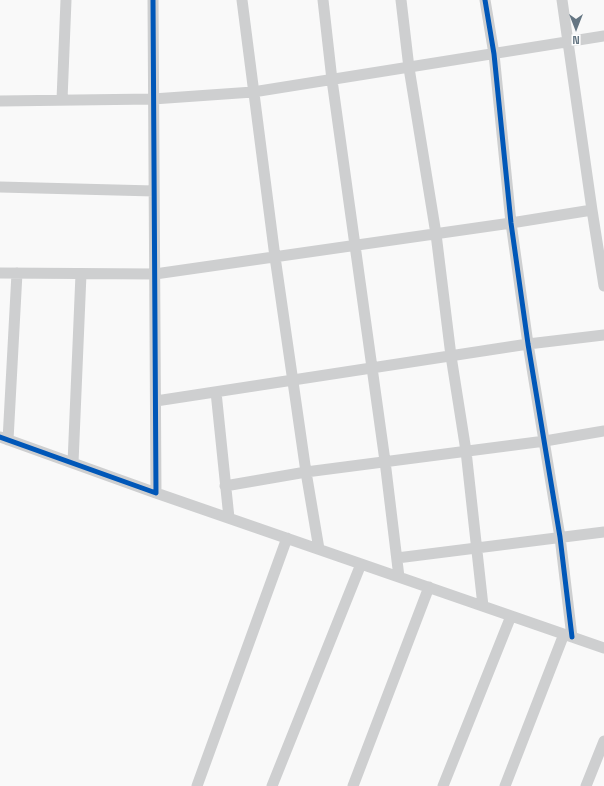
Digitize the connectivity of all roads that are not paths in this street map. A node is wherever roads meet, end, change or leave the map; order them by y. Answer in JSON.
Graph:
{"nodes":[{"id":1,"x":66,"y":0,"type":"edge"},
{"id":2,"x":153,"y":0,"type":"edge"},
{"id":3,"x":242,"y":0,"type":"edge"},
{"id":4,"x":323,"y":0,"type":"edge"},
{"id":5,"x":401,"y":0,"type":"edge"},
{"id":6,"x":485,"y":0,"type":"edge"},
{"id":7,"x":562,"y":0,"type":"edge"},
{"id":8,"x":604,"y":36,"type":"edge"},
{"id":9,"x":568,"y":42,"type":"junction"},
{"id":10,"x":494,"y":54,"type":"junction"},
{"id":11,"x":409,"y":68,"type":"junction"},
{"id":12,"x":332,"y":80,"type":"junction"},
{"id":13,"x":253,"y":92,"type":"junction"},
{"id":14,"x":153,"y":99,"type":"junction"},
{"id":15,"x":62,"y":100,"type":"junction"},
{"id":16,"x":0,"y":101,"type":"edge"},
{"id":17,"x":0,"y":187,"type":"edge"},
{"id":18,"x":154,"y":191,"type":"junction"},
{"id":19,"x":592,"y":210,"type":"junction"},
{"id":20,"x":511,"y":223,"type":"junction"},
{"id":21,"x":436,"y":234,"type":"junction"},
{"id":22,"x":354,"y":246,"type":"junction"},
{"id":23,"x":275,"y":257,"type":"junction"},
{"id":24,"x":0,"y":273,"type":"edge"},
{"id":25,"x":17,"y":273,"type":"junction"},
{"id":26,"x":81,"y":274,"type":"junction"},
{"id":27,"x":155,"y":274,"type":"junction"},
{"id":28,"x":604,"y":286,"type":"edge"},
{"id":29,"x":604,"y":335,"type":"edge"},
{"id":30,"x":528,"y":344,"type":"junction"},
{"id":31,"x":451,"y":356,"type":"junction"},
{"id":32,"x":372,"y":368,"type":"junction"},
{"id":33,"x":293,"y":381,"type":"junction"},
{"id":34,"x":216,"y":392,"type":"junction"},
{"id":35,"x":156,"y":402,"type":"junction"},
{"id":36,"x":604,"y":431,"type":"edge"},
{"id":37,"x":4,"y":438,"type":"edge"},
{"id":38,"x":545,"y":440,"type":"junction"},
{"id":39,"x":466,"y":451,"type":"junction"},
{"id":40,"x":385,"y":461,"type":"junction"},
{"id":41,"x":73,"y":463,"type":"junction"},
{"id":42,"x":306,"y":472,"type":"junction"},
{"id":43,"x":226,"y":486,"type":"junction"},
{"id":44,"x":156,"y":493,"type":"junction"},
{"id":45,"x":229,"y":518,"type":"junction"},
{"id":46,"x":604,"y":532,"type":"edge"},
{"id":47,"x":560,"y":537,"type":"junction"},
{"id":48,"x":287,"y":538,"type":"junction"},
{"id":49,"x":476,"y":548,"type":"junction"},
{"id":50,"x":319,"y":549,"type":"junction"},
{"id":51,"x":397,"y":558,"type":"junction"},
{"id":52,"x":361,"y":564,"type":"junction"},
{"id":53,"x":399,"y":577,"type":"junction"},
{"id":54,"x":429,"y":587,"type":"junction"},
{"id":55,"x":483,"y":606,"type":"junction"},
{"id":56,"x":511,"y":616,"type":"junction"},
{"id":57,"x":568,"y":636,"type":"junction"},
{"id":58,"x":604,"y":648,"type":"edge"},
{"id":59,"x":604,"y":741,"type":"edge"},
{"id":60,"x":197,"y":786,"type":"edge"},
{"id":61,"x":272,"y":786,"type":"edge"},
{"id":62,"x":353,"y":786,"type":"edge"},
{"id":63,"x":444,"y":786,"type":"edge"},
{"id":64,"x":505,"y":786,"type":"edge"},
{"id":65,"x":586,"y":786,"type":"edge"}],
"edges":[{"from":1,"to":15,"type":"street"},
{"from":2,"to":14,"type":"street"},
{"from":3,"to":13,"type":"street"},
{"from":4,"to":12,"type":"street"},
{"from":5,"to":11,"type":"street"},
{"from":6,"to":10,"type":"street"},
{"from":7,"to":9,"type":"street"},
{"from":8,"to":9,"type":"street"},
{"from":9,"to":10,"type":"street"},
{"from":9,"to":19,"type":"street"},
{"from":10,"to":11,"type":"street"},
{"from":10,"to":20,"type":"street"},
{"from":11,"to":12,"type":"street"},
{"from":11,"to":21,"type":"street"},
{"from":12,"to":13,"type":"street"},
{"from":12,"to":22,"type":"street"},
{"from":13,"to":14,"type":"street"},
{"from":13,"to":23,"type":"street"},
{"from":14,"to":15,"type":"street"},
{"from":14,"to":18,"type":"street"},
{"from":15,"to":16,"type":"street"},
{"from":17,"to":18,"type":"street"},
{"from":18,"to":27,"type":"street"},
{"from":19,"to":20,"type":"street"},
{"from":19,"to":28,"type":"street"},
{"from":20,"to":21,"type":"street"},
{"from":20,"to":30,"type":"street"},
{"from":21,"to":22,"type":"street"},
{"from":21,"to":31,"type":"street"},
{"from":22,"to":23,"type":"street"},
{"from":22,"to":32,"type":"street"},
{"from":23,"to":27,"type":"street"},
{"from":23,"to":33,"type":"street"},
{"from":24,"to":25,"type":"street"},
{"from":25,"to":26,"type":"street"},
{"from":25,"to":37,"type":"street"},
{"from":26,"to":27,"type":"street"},
{"from":26,"to":41,"type":"street"},
{"from":27,"to":35,"type":"street"},
{"from":29,"to":30,"type":"street"},
{"from":30,"to":31,"type":"street"},
{"from":30,"to":38,"type":"street"},
{"from":31,"to":32,"type":"street"},
{"from":31,"to":39,"type":"street"},
{"from":32,"to":33,"type":"street"},
{"from":32,"to":40,"type":"street"},
{"from":33,"to":34,"type":"street"},
{"from":33,"to":42,"type":"street"},
{"from":34,"to":35,"type":"street"},
{"from":34,"to":43,"type":"street"},
{"from":35,"to":44,"type":"street"},
{"from":36,"to":38,"type":"street"},
{"from":37,"to":41,"type":"street"},
{"from":38,"to":39,"type":"street"},
{"from":38,"to":47,"type":"street"},
{"from":39,"to":40,"type":"street"},
{"from":39,"to":49,"type":"street"},
{"from":40,"to":42,"type":"street"},
{"from":40,"to":51,"type":"street"},
{"from":41,"to":44,"type":"street"},
{"from":42,"to":43,"type":"street"},
{"from":42,"to":50,"type":"street"},
{"from":43,"to":45,"type":"street"},
{"from":44,"to":45,"type":"street"},
{"from":45,"to":48,"type":"street"},
{"from":46,"to":47,"type":"street"},
{"from":47,"to":49,"type":"street"},
{"from":47,"to":57,"type":"street"},
{"from":48,"to":50,"type":"street"},
{"from":48,"to":60,"type":"street"},
{"from":49,"to":51,"type":"street"},
{"from":49,"to":55,"type":"street"},
{"from":50,"to":52,"type":"street"},
{"from":51,"to":53,"type":"street"},
{"from":52,"to":53,"type":"street"},
{"from":52,"to":61,"type":"street"},
{"from":53,"to":54,"type":"street"},
{"from":54,"to":55,"type":"street"},
{"from":54,"to":62,"type":"street"},
{"from":55,"to":56,"type":"street"},
{"from":56,"to":57,"type":"street"},
{"from":56,"to":63,"type":"street"},
{"from":57,"to":58,"type":"street"},
{"from":57,"to":64,"type":"street"},
{"from":59,"to":65,"type":"street"}]}
